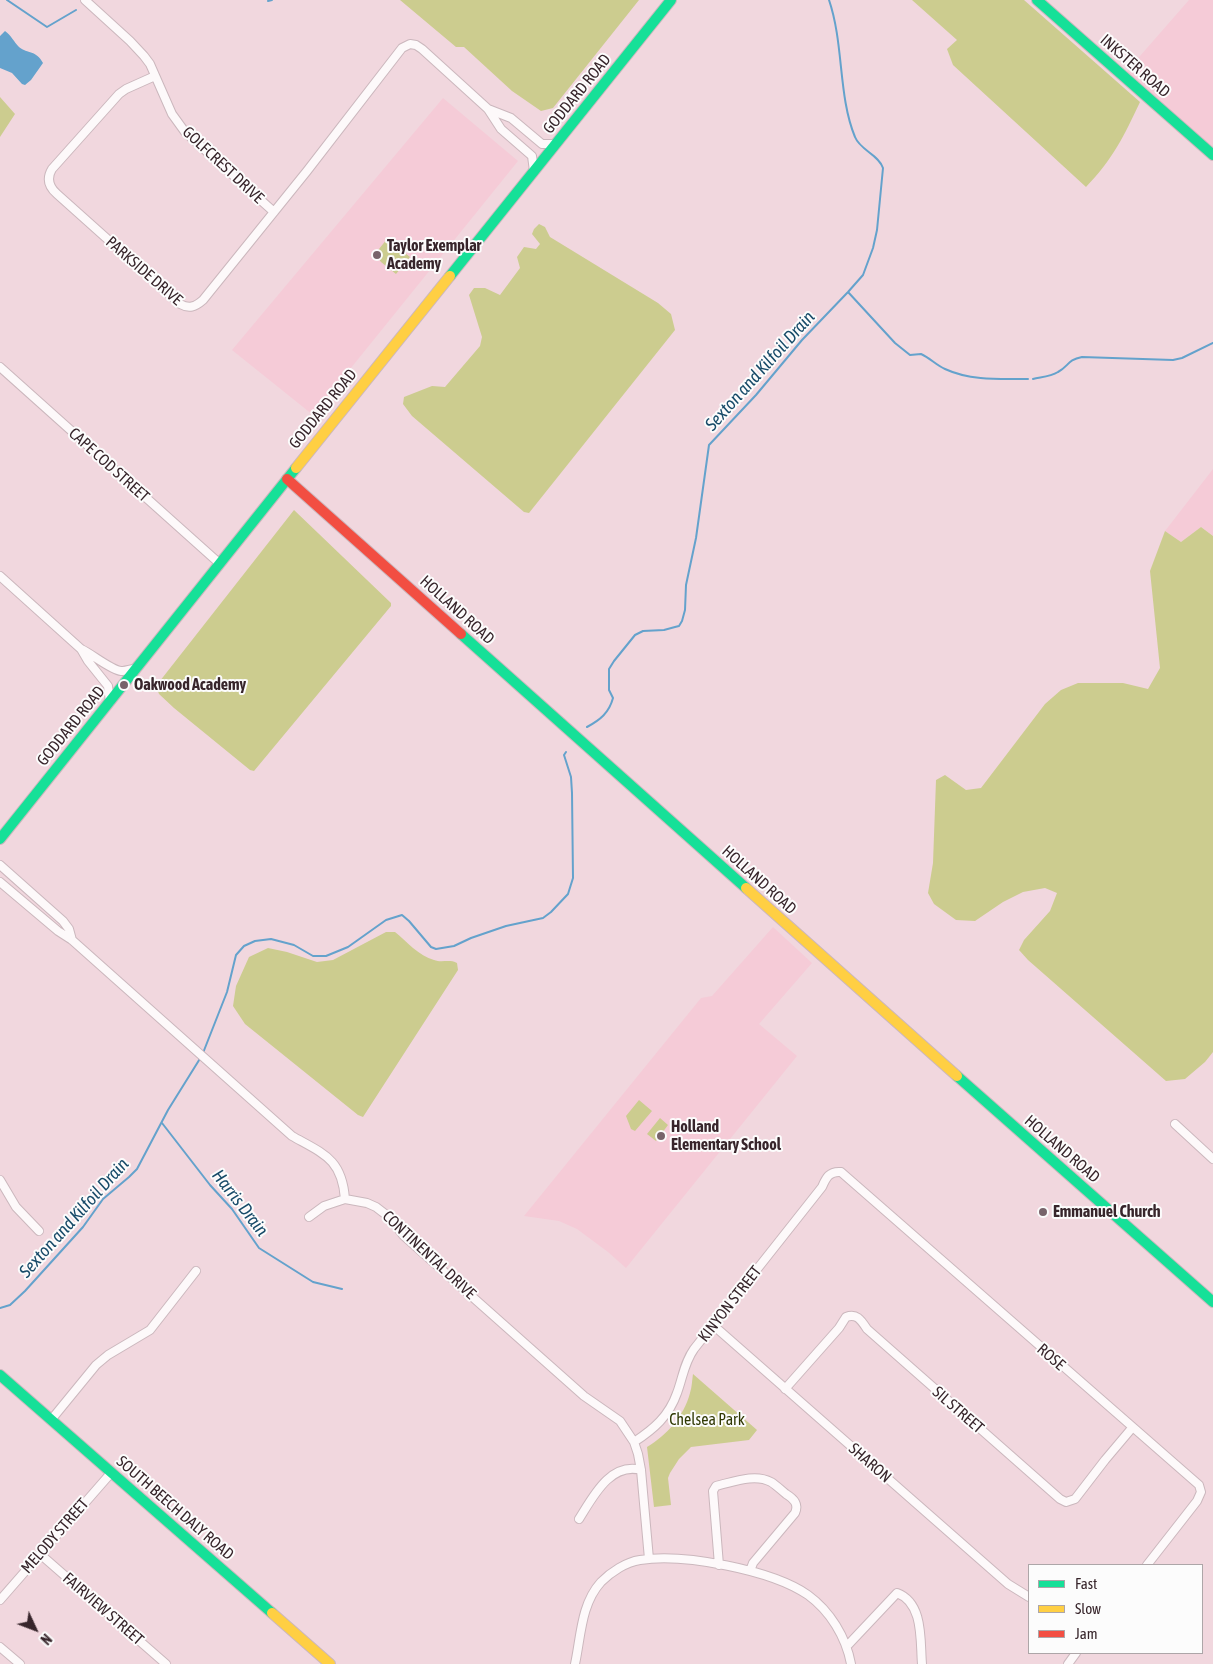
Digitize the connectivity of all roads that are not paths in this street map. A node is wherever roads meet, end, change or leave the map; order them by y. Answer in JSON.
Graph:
{"nodes":[{"id":1,"x":85,"y":0,"type":"edge"},
{"id":2,"x":671,"y":0,"type":"edge"},
{"id":3,"x":1037,"y":0,"type":"edge"},
{"id":4,"x":155,"y":76,"type":"junction"},
{"id":5,"x":488,"y":109,"type":"junction"},
{"id":6,"x":556,"y":144,"type":"junction"},
{"id":7,"x":1213,"y":155,"type":"edge"},
{"id":8,"x":534,"y":171,"type":"junction"},
{"id":9,"x":274,"y":212,"type":"junction"},
{"id":10,"x":0,"y":367,"type":"edge"},
{"id":11,"x":287,"y":479,"type":"junction"},
{"id":12,"x":219,"y":563,"type":"junction"},
{"id":13,"x":0,"y":576,"type":"edge"},
{"id":14,"x":81,"y":649,"type":"junction"},
{"id":15,"x":137,"y":668,"type":"junction"},
{"id":16,"x":110,"y":702,"type":"junction"},
{"id":17,"x":0,"y":839,"type":"edge"},
{"id":18,"x":0,"y":865,"type":"edge"},
{"id":19,"x":0,"y":882,"type":"edge"},
{"id":20,"x":72,"y":940,"type":"junction"},
{"id":21,"x":1175,"y":1124,"type":"dead end"},
{"id":22,"x":1213,"y":1159,"type":"edge"},
{"id":23,"x":837,"y":1171,"type":"joint"},
{"id":24,"x":0,"y":1180,"type":"edge"},
{"id":25,"x":345,"y":1199,"type":"junction"},
{"id":26,"x":309,"y":1217,"type":"dead end"},
{"id":27,"x":39,"y":1231,"type":"dead end"},
{"id":28,"x":196,"y":1271,"type":"dead end"},
{"id":29,"x":1213,"y":1302,"type":"edge"},
{"id":30,"x":713,"y":1325,"type":"junction"},
{"id":31,"x":0,"y":1375,"type":"edge"},
{"id":32,"x":785,"y":1389,"type":"junction"},
{"id":33,"x":51,"y":1420,"type":"junction"},
{"id":34,"x":1132,"y":1428,"type":"junction"},
{"id":35,"x":634,"y":1442,"type":"junction"},
{"id":36,"x":641,"y":1470,"type":"junction"},
{"id":37,"x":110,"y":1472,"type":"junction"},
{"id":38,"x":579,"y":1519,"type":"dead end"},
{"id":39,"x":40,"y":1554,"type":"junction"},
{"id":40,"x":650,"y":1559,"type":"junction"},
{"id":41,"x":1148,"y":1564,"type":"edge"},
{"id":42,"x":719,"y":1565,"type":"junction"},
{"id":43,"x":750,"y":1571,"type":"junction"},
{"id":44,"x":1028,"y":1596,"type":"edge"},
{"id":45,"x":0,"y":1600,"type":"edge"},
{"id":46,"x":847,"y":1646,"type":"junction"},
{"id":47,"x":0,"y":1647,"type":"edge"},
{"id":48,"x":20,"y":1664,"type":"edge"},
{"id":49,"x":166,"y":1664,"type":"edge"},
{"id":50,"x":330,"y":1664,"type":"edge"},
{"id":51,"x":575,"y":1664,"type":"edge"},
{"id":52,"x":851,"y":1664,"type":"edge"},
{"id":53,"x":922,"y":1664,"type":"edge"}],
"edges":[{"from":1,"to":4,"type":"street","name":"GOLFCREST DRIVE"},
{"from":2,"to":6,"type":"street","name":"GODDARD ROAD"},
{"from":3,"to":7,"type":"street","name":"INKSTER ROAD"},
{"from":4,"to":9,"type":"street","name":"GOLFCREST DRIVE"},
{"from":4,"to":9,"type":"street","name":"PARKSIDE DRIVE"},
{"from":5,"to":6,"type":"street"},
{"from":5,"to":8,"type":"street"},
{"from":5,"to":9,"type":"street","name":"PARKSIDE DRIVE"},
{"from":6,"to":8,"type":"street","name":"GODDARD ROAD"},
{"from":8,"to":11,"type":"street","name":"GODDARD ROAD"},
{"from":10,"to":12,"type":"street","name":"CAPE COD STREET"},
{"from":11,"to":12,"type":"street","name":"GODDARD ROAD"},
{"from":11,"to":29,"type":"street","name":"HOLLAND ROAD"},
{"from":12,"to":15,"type":"street","name":"GODDARD ROAD"},
{"from":13,"to":14,"type":"street"},
{"from":14,"to":15,"type":"street"},
{"from":14,"to":16,"type":"street"},
{"from":15,"to":16,"type":"street","name":"GODDARD ROAD"},
{"from":16,"to":17,"type":"street","name":"GODDARD ROAD"},
{"from":18,"to":20,"type":"street"},
{"from":19,"to":20,"type":"street"},
{"from":20,"to":25,"type":"street"},
{"from":21,"to":22,"type":"street"},
{"from":23,"to":30,"type":"street","name":"KINYON STREET"},
{"from":23,"to":34,"type":"street","name":"ROSE"},
{"from":24,"to":27,"type":"street"},
{"from":25,"to":26,"type":"street"},
{"from":25,"to":35,"type":"street","name":"CONTINENTAL DRIVE"},
{"from":28,"to":33,"type":"street"},
{"from":30,"to":32,"type":"street","name":"SHARON"},
{"from":30,"to":35,"type":"street","name":"KINYON STREET"},
{"from":31,"to":33,"type":"street","name":"SOUTH BEECH DALY ROAD"},
{"from":32,"to":34,"type":"street","name":"SIL STREET"},
{"from":32,"to":44,"type":"street","name":"SHARON"},
{"from":33,"to":37,"type":"street","name":"SOUTH BEECH DALY ROAD"},
{"from":34,"to":41,"type":"street","name":"ROSE"},
{"from":35,"to":36,"type":"street","name":"CONTINENTAL DRIVE"},
{"from":36,"to":38,"type":"street"},
{"from":36,"to":40,"type":"street","name":"CONTINENTAL DRIVE"},
{"from":37,"to":39,"type":"street","name":"MELODY STREET"},
{"from":37,"to":50,"type":"street","name":"SOUTH BEECH DALY ROAD"},
{"from":39,"to":45,"type":"street","name":"MELODY STREET"},
{"from":39,"to":49,"type":"street","name":"FAIRVIEW STREET"},
{"from":40,"to":42,"type":"street"},
{"from":40,"to":51,"type":"street"},
{"from":42,"to":43,"type":"street"},
{"from":42,"to":43,"type":"street"},
{"from":43,"to":46,"type":"street"},
{"from":46,"to":52,"type":"street"},
{"from":46,"to":53,"type":"street"},
{"from":47,"to":48,"type":"street"}]}
